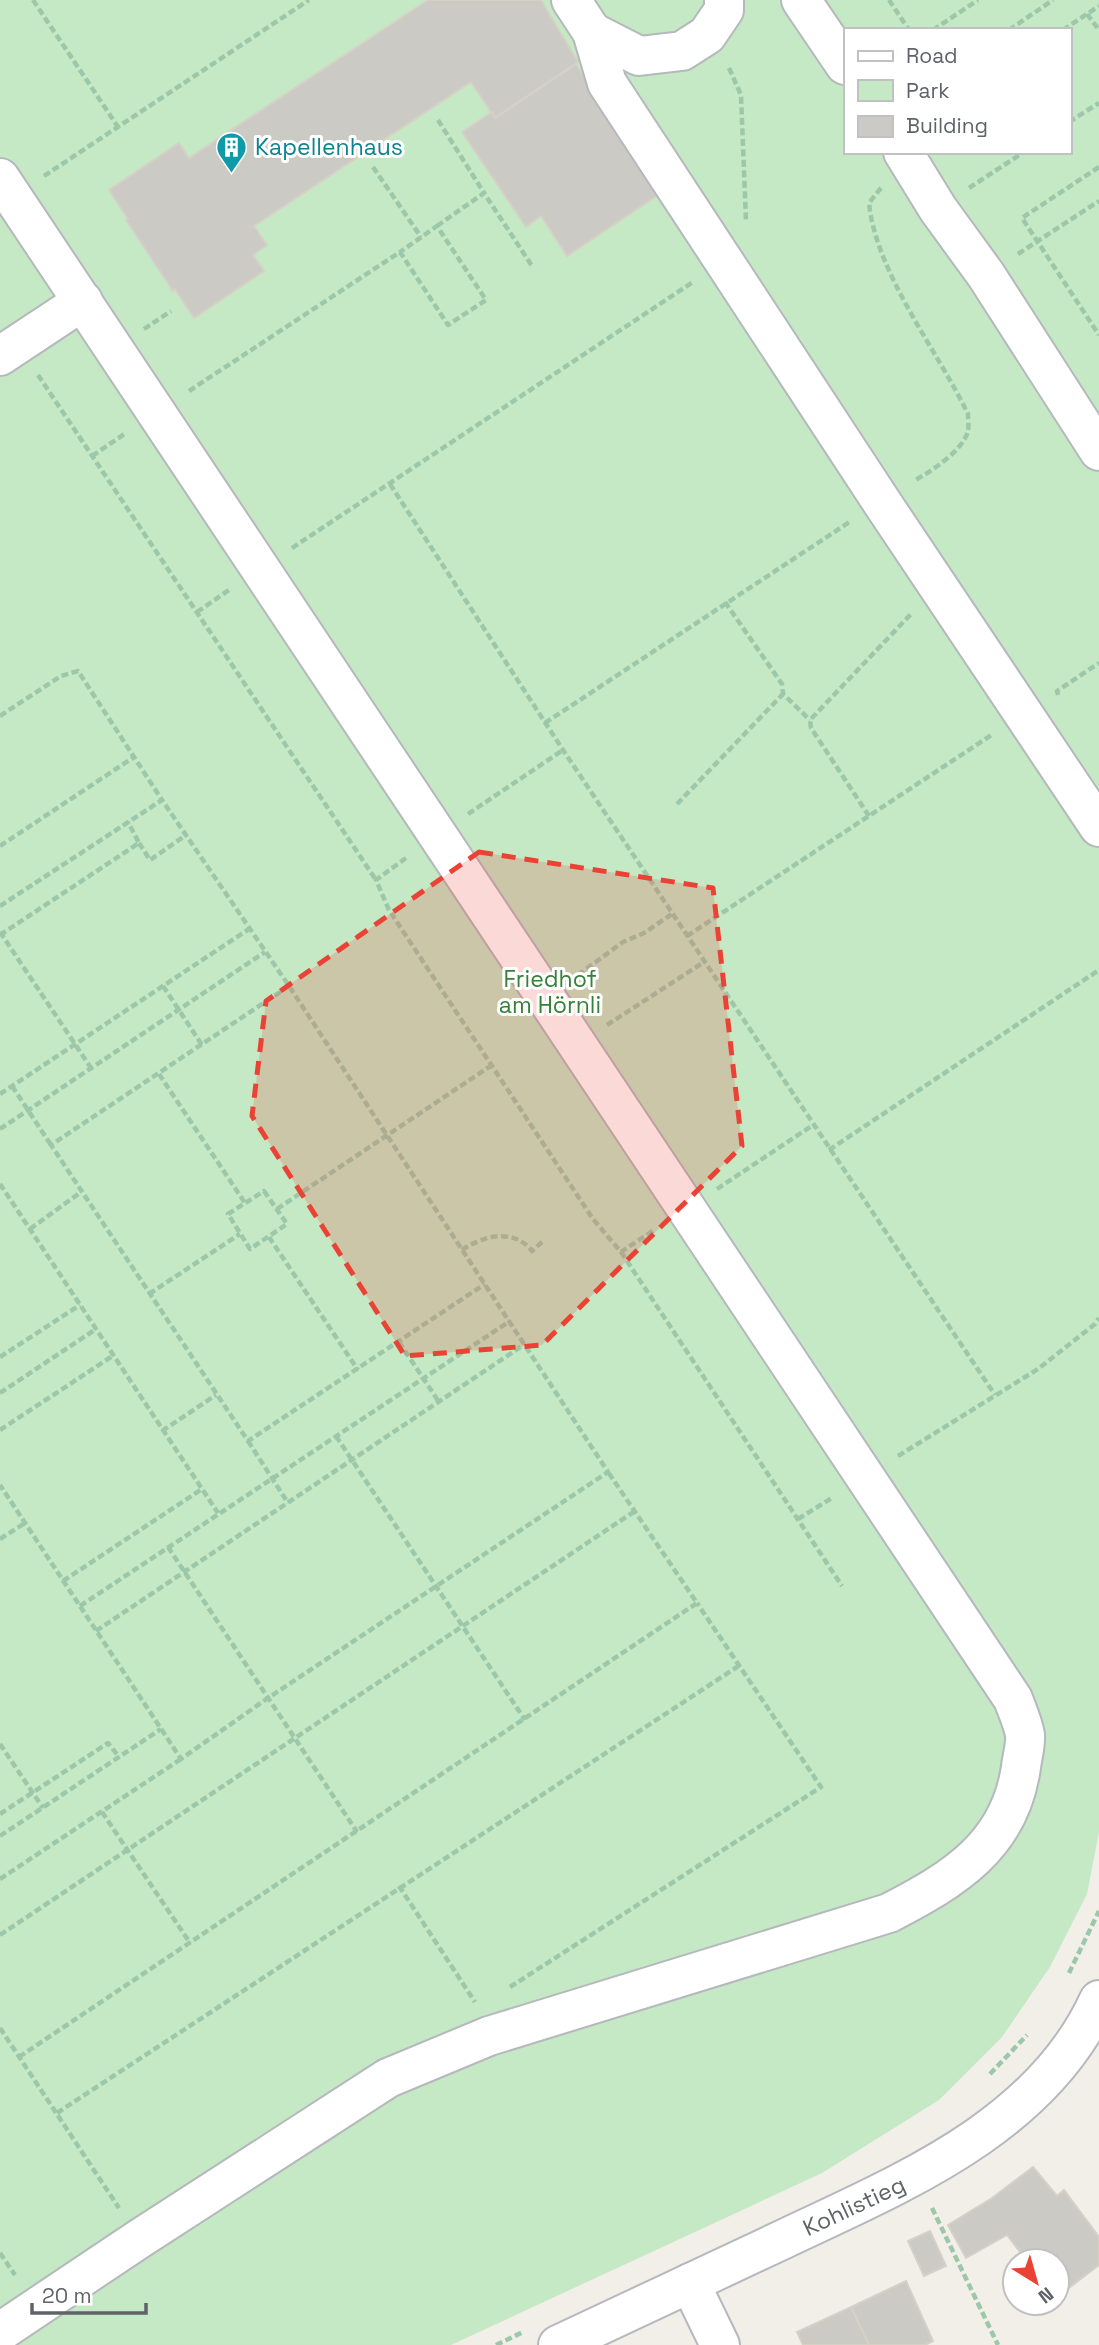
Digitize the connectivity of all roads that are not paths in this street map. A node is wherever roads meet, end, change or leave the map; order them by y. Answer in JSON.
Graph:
{"nodes":[{"id":1,"x":571,"y":0,"type":"edge"},
{"id":2,"x":723,"y":0,"type":"edge"},
{"id":3,"x":801,"y":0,"type":"edge"},
{"id":4,"x":592,"y":32,"type":"junction"},
{"id":5,"x":844,"y":64,"type":"edge"},
{"id":6,"x":904,"y":154,"type":"edge"},
{"id":7,"x":6,"y":187,"type":"edge"},
{"id":8,"x":83,"y":301,"type":"junction"},
{"id":9,"x":9,"y":350,"type":"edge"},
{"id":10,"x":1099,"y":451,"type":"edge"},
{"id":11,"x":1099,"y":827,"type":"edge"},
{"id":12,"x":1099,"y":2000,"type":"edge"},
{"id":13,"x":690,"y":2283,"type":"junction"},
{"id":14,"x":0,"y":2332,"type":"edge"},
{"id":15,"x":546,"y":2336,"type":"edge"},
{"id":16,"x":720,"y":2345,"type":"edge"}],
"edges":[{"from":1,"to":4,"type":"street"},
{"from":2,"to":4,"type":"street"},
{"from":3,"to":5,"type":"street"},
{"from":4,"to":11,"type":"street"},
{"from":6,"to":10,"type":"street"},
{"from":7,"to":8,"type":"street"},
{"from":8,"to":9,"type":"street"},
{"from":8,"to":14,"type":"street"},
{"from":12,"to":13,"type":"street","name":"Kohlistieg"},
{"from":13,"to":15,"type":"street","name":"Kohlistieg"},
{"from":13,"to":16,"type":"street"}]}
